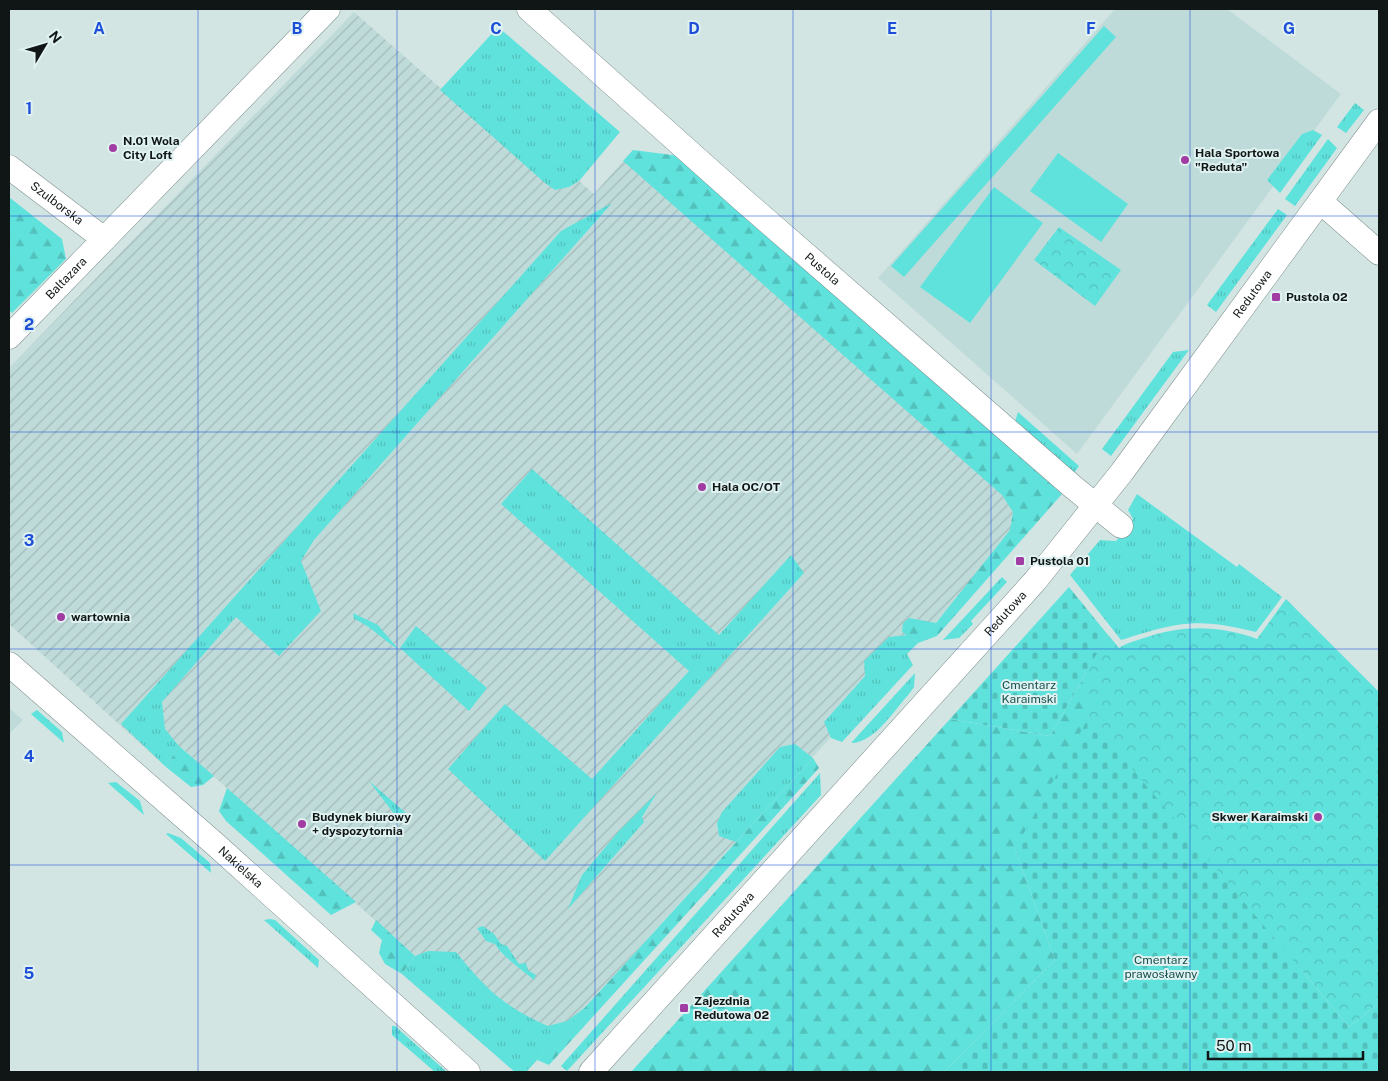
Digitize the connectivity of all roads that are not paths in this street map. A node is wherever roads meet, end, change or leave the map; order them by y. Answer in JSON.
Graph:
{"nodes":[{"id":1,"x":328,"y":9,"type":"edge"},
{"id":2,"x":529,"y":9,"type":"edge"},
{"id":3,"x":1379,"y":121,"type":"edge"},
{"id":4,"x":9,"y":167,"type":"edge"},
{"id":5,"x":1321,"y":202,"type":"junction"},
{"id":6,"x":104,"y":239,"type":"junction"},
{"id":7,"x":1379,"y":253,"type":"edge"},
{"id":8,"x":9,"y":337,"type":"edge"},
{"id":9,"x":1096,"y":506,"type":"junction"},
{"id":10,"x":1121,"y":526,"type":"dead end"},
{"id":11,"x":9,"y":664,"type":"edge"},
{"id":12,"x":468,"y":1072,"type":"edge"},
{"id":13,"x":591,"y":1072,"type":"edge"}],
"edges":[{"from":1,"to":6,"type":"street","name":"Baltazara"},
{"from":2,"to":9,"type":"street","name":"Pustola"},
{"from":3,"to":5,"type":"street","name":"Redutowa"},
{"from":4,"to":6,"type":"street","name":"Szulborska"},
{"from":5,"to":7,"type":"street"},
{"from":5,"to":9,"type":"street","name":"Redutowa"},
{"from":6,"to":8,"type":"street","name":"Baltazara"},
{"from":9,"to":10,"type":"street","name":"Pustola"},
{"from":9,"to":13,"type":"street","name":"Redutowa"},
{"from":11,"to":12,"type":"street","name":"Nakielska"}]}
